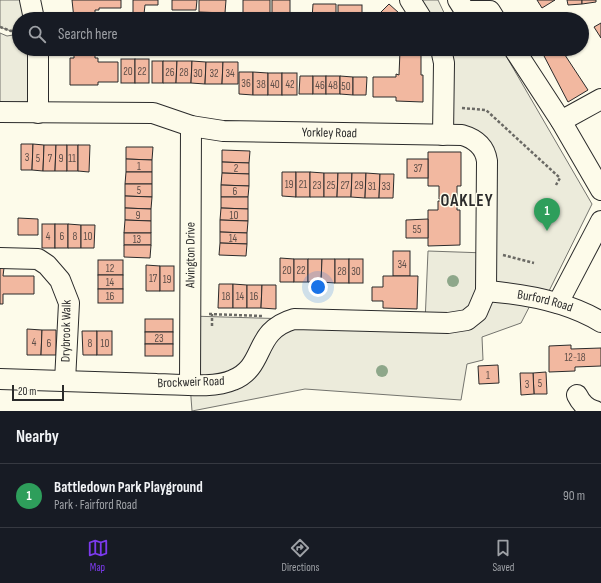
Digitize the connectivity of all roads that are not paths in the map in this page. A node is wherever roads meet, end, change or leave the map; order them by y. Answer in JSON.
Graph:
{"nodes":[{"id":1,"x":30,"y":0,"type":"edge"},
{"id":2,"x":410,"y":0,"type":"edge"},
{"id":3,"x":458,"y":0,"type":"edge"},
{"id":4,"x":33,"y":12,"type":"edge"},
{"id":5,"x":418,"y":12,"type":"edge"},
{"id":6,"x":491,"y":12,"type":"edge"},
{"id":7,"x":38,"y":56,"type":"edge"},
{"id":8,"x":442,"y":56,"type":"edge"},
{"id":9,"x":519,"y":56,"type":"edge"},
{"id":10,"x":601,"y":99,"type":"edge"},
{"id":11,"x":0,"y":112,"type":"edge"},
{"id":12,"x":38,"y":112,"type":"junction"},
{"id":13,"x":561,"y":121,"type":"junction"},
{"id":14,"x":191,"y":126,"type":"junction"},
{"id":15,"x":443,"y":135,"type":"junction"},
{"id":16,"x":601,"y":190,"type":"edge"},
{"id":17,"x":601,"y":221,"type":"edge"},
{"id":18,"x":0,"y":258,"type":"edge"},
{"id":19,"x":486,"y":291,"type":"junction"},
{"id":20,"x":558,"y":303,"type":"junction"},
{"id":21,"x":471,"y":317,"type":"joint"},
{"id":22,"x":601,"y":322,"type":"edge"},
{"id":23,"x":0,"y":379,"type":"edge"},
{"id":24,"x":65,"y":381,"type":"junction"},
{"id":25,"x":190,"y":384,"type":"junction"},
{"id":26,"x":577,"y":395,"type":"dead end"},
{"id":27,"x":595,"y":411,"type":"edge"}],
"edges":[{"from":1,"to":4,"type":"street"},
{"from":2,"to":5,"type":"street"},
{"from":3,"to":6,"type":"street"},
{"from":7,"to":12,"type":"street"},
{"from":8,"to":15,"type":"street"},
{"from":9,"to":13,"type":"street"},
{"from":10,"to":13,"type":"street"},
{"from":11,"to":12,"type":"street","name":"Yorkley Road"},
{"from":12,"to":14,"type":"street","name":"Yorkley Road"},
{"from":13,"to":16,"type":"street"},
{"from":14,"to":15,"type":"street","name":"Yorkley Road"},
{"from":14,"to":25,"type":"street","name":"Alvington Drive"},
{"from":15,"to":19,"type":"street","name":"Yorkley Road"},
{"from":17,"to":20,"type":"street"},
{"from":18,"to":24,"type":"street","name":"Drybrook Walk"},
{"from":19,"to":20,"type":"street","name":"Burford Road"},
{"from":19,"to":21,"type":"street","name":"Yorkley Road"},
{"from":20,"to":22,"type":"street","name":"Burford Road"},
{"from":21,"to":25,"type":"street","name":"Brockweir Road"},
{"from":23,"to":24,"type":"street","name":"Brockweir Road"},
{"from":24,"to":25,"type":"street","name":"Brockweir Road"},
{"from":26,"to":27,"type":"street"}]}
